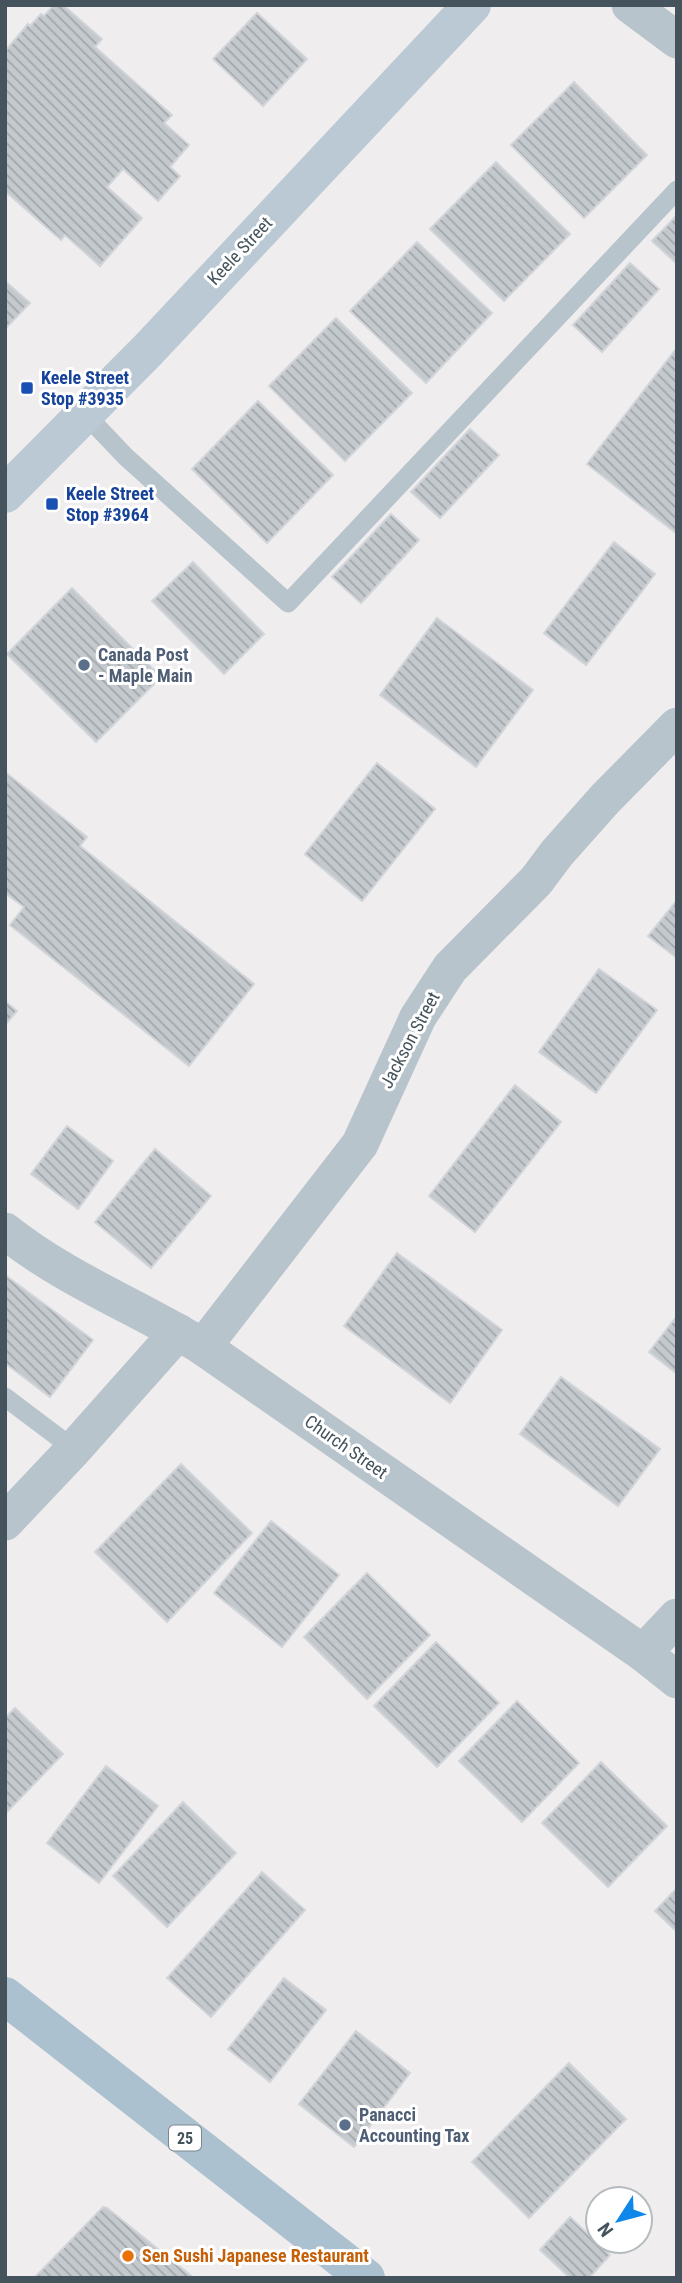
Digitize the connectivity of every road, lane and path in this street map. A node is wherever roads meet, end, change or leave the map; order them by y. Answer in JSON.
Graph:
{"nodes":[{"id":1,"x":472,"y":5,"type":"edge"},
{"id":2,"x":629,"y":5,"type":"edge"},
{"id":3,"x":677,"y":40,"type":"edge"},
{"id":4,"x":677,"y":190,"type":"edge"},
{"id":5,"x":84,"y":413,"type":"junction"},
{"id":6,"x":5,"y":494,"type":"edge"},
{"id":7,"x":677,"y":726,"type":"edge"},
{"id":8,"x":5,"y":1231,"type":"edge"},
{"id":9,"x":190,"y":1340,"type":"junction"},
{"id":10,"x":5,"y":1397,"type":"edge"},
{"id":11,"x":74,"y":1450,"type":"junction"},
{"id":12,"x":5,"y":1522,"type":"edge"},
{"id":13,"x":677,"y":1617,"type":"edge"},
{"id":14,"x":643,"y":1653,"type":"junction"},
{"id":15,"x":677,"y":1680,"type":"edge"},
{"id":16,"x":5,"y":1996,"type":"edge"},
{"id":17,"x":366,"y":2278,"type":"edge"}],
"edges":[{"from":1,"to":5,"type":"main road","name":"Keele Street"},
{"from":2,"to":3,"type":"street"},
{"from":4,"to":5,"type":"lane"},
{"from":5,"to":6,"type":"main road","name":"Keele Street"},
{"from":7,"to":9,"type":"street","name":"Jackson Street"},
{"from":8,"to":9,"type":"street","name":"Church Street"},
{"from":9,"to":11,"type":"street","name":"Jackson Street"},
{"from":9,"to":14,"type":"street","name":"Church Street"},
{"from":10,"to":11,"type":"lane"},
{"from":11,"to":12,"type":"street","name":"Jackson Street"},
{"from":13,"to":14,"type":"street"},
{"from":14,"to":15,"type":"street","name":"Church Street"},
{"from":16,"to":17,"type":"main road","number":"25"}]}
